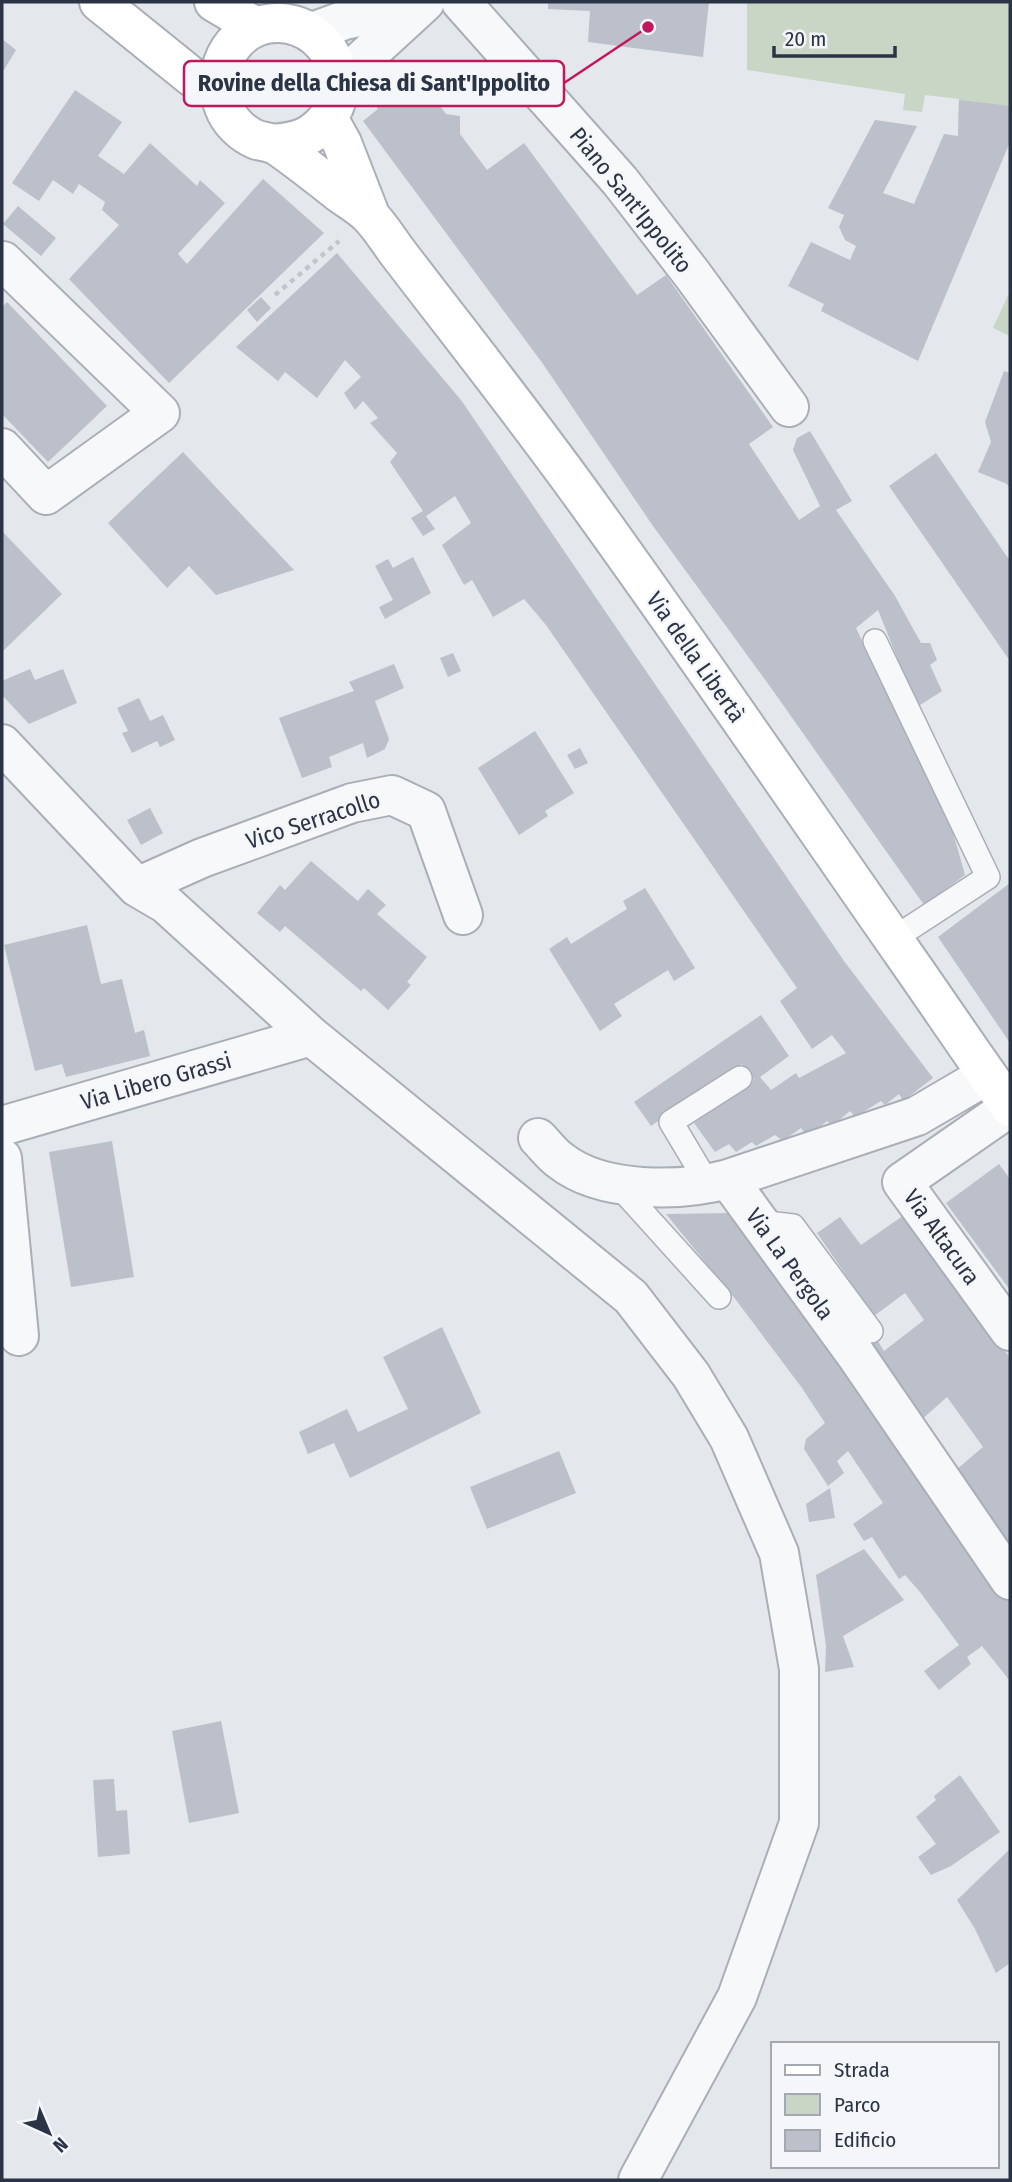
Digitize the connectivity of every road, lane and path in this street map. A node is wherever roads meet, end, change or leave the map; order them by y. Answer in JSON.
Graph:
{"nodes":[{"id":1,"x":99,"y":2,"type":"edge"},
{"id":2,"x":214,"y":2,"type":"edge"},
{"id":3,"x":424,"y":2,"type":"edge"},
{"id":4,"x":461,"y":2,"type":"edge"},
{"id":5,"x":256,"y":27,"type":"junction"},
{"id":6,"x":312,"y":32,"type":"junction"},
{"id":7,"x":339,"y":81,"type":"junction"},
{"id":8,"x":219,"y":91,"type":"junction"},
{"id":9,"x":328,"y":118,"type":"junction"},
{"id":10,"x":274,"y":144,"type":"junction"},
{"id":11,"x":370,"y":215,"type":"junction"},
{"id":12,"x":2,"y":262,"type":"edge"},
{"id":13,"x":275,"y":295,"type":"dead end"},
{"id":14,"x":789,"y":407,"type":"dead end"},
{"id":15,"x":2,"y":448,"type":"edge"},
{"id":16,"x":875,"y":640,"type":"dead end"},
{"id":17,"x":2,"y":744,"type":"edge"},
{"id":18,"x":137,"y":887,"type":"junction"},
{"id":19,"x":463,"y":915,"type":"dead end"},
{"id":20,"x":893,"y":939,"type":"junction"},
{"id":21,"x":311,"y":1037,"type":"junction"},
{"id":22,"x":987,"y":1075,"type":"junction"},
{"id":23,"x":740,"y":1078,"type":"dead end"},
{"id":24,"x":1010,"y":1107,"type":"edge"},
{"id":25,"x":2,"y":1126,"type":"edge"},
{"id":26,"x":538,"y":1138,"type":"dead end"},
{"id":27,"x":2,"y":1158,"type":"edge"},
{"id":28,"x":718,"y":1182,"type":"junction"},
{"id":29,"x":617,"y":1184,"type":"junction"},
{"id":30,"x":759,"y":1222,"type":"junction"},
{"id":31,"x":719,"y":1297,"type":"dead end"},
{"id":32,"x":871,"y":1331,"type":"dead end"},
{"id":33,"x":1010,"y":1331,"type":"edge"},
{"id":34,"x":19,"y":1336,"type":"dead end"},
{"id":35,"x":1010,"y":1580,"type":"edge"},
{"id":36,"x":638,"y":2180,"type":"edge"}],
"edges":[{"from":1,"to":8,"type":"main road"},
{"from":2,"to":5,"type":"main road"},
{"from":3,"to":6,"type":"street"},
{"from":3,"to":7,"type":"street"},
{"from":4,"to":14,"type":"street","name":"Piano Sant'Ippolito"},
{"from":5,"to":6,"type":"main road"},
{"from":5,"to":8,"type":"main road"},
{"from":6,"to":7,"type":"main road"},
{"from":7,"to":9,"type":"main road"},
{"from":8,"to":10,"type":"main road"},
{"from":9,"to":10,"type":"main road"},
{"from":9,"to":11,"type":"main road","name":"Via della Libertà"},
{"from":10,"to":11,"type":"main road","name":"Via della Libertà"},
{"from":11,"to":13,"type":"path"},
{"from":11,"to":20,"type":"main road","name":"Via della Libertà"},
{"from":12,"to":15,"type":"street"},
{"from":16,"to":20,"type":"lane"},
{"from":17,"to":18,"type":"street"},
{"from":18,"to":19,"type":"street","name":"Vico Serracollo"},
{"from":18,"to":21,"type":"street"},
{"from":20,"to":22,"type":"main road","name":"Via della Libertà"},
{"from":21,"to":25,"type":"street","name":"Via Libero Grassi"},
{"from":21,"to":36,"type":"street"},
{"from":22,"to":24,"type":"main road","name":"Via della Libertà"},
{"from":22,"to":28,"type":"street","name":"Via La Pergola"},
{"from":23,"to":28,"type":"lane"},
{"from":24,"to":33,"type":"street","name":"Via Altacura"},
{"from":26,"to":29,"type":"street"},
{"from":27,"to":34,"type":"street"},
{"from":28,"to":29,"type":"street"},
{"from":28,"to":30,"type":"street","name":"Via La Pergola"},
{"from":29,"to":31,"type":"lane"},
{"from":30,"to":32,"type":"lane"},
{"from":30,"to":35,"type":"street","name":"Via La Pergola"}]}
